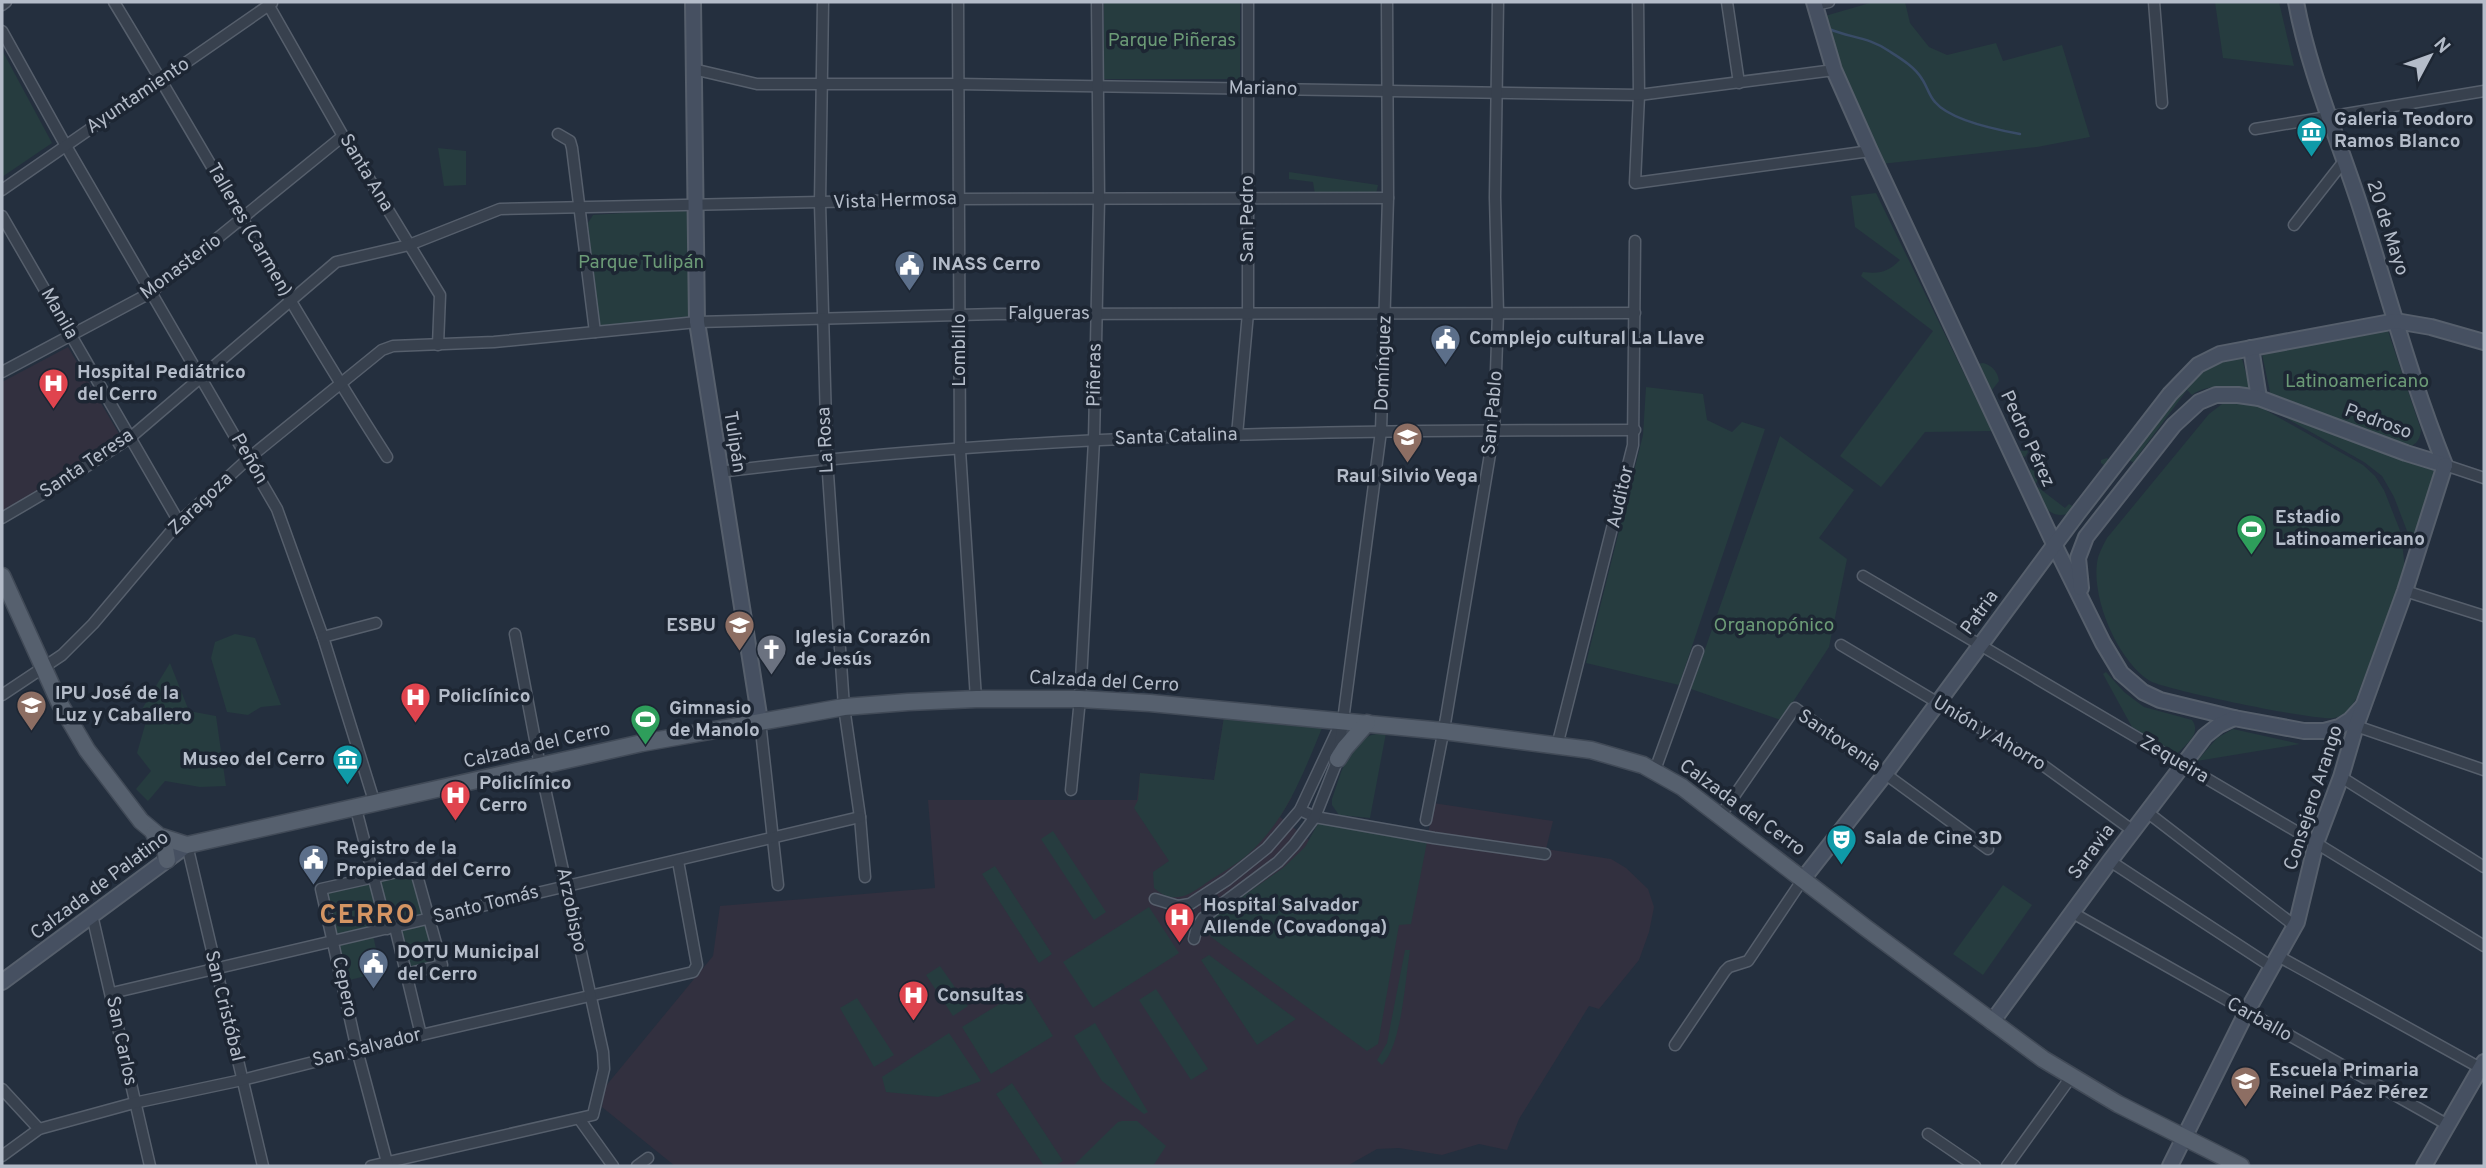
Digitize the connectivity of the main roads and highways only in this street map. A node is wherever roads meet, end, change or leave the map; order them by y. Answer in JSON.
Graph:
{"nodes":[{"id":1,"x":2,"y":576,"type":"edge"},
{"id":2,"x":1367,"y":723,"type":"junction"},
{"id":3,"x":1338,"y":759,"type":"road end"},
{"id":4,"x":150,"y":830,"type":"junction"},
{"id":5,"x":167,"y":860,"type":"road end"},
{"id":6,"x":2241,"y":1166,"type":"edge"}],
"edges":[{"from":1,"to":4,"type":"main road"},
{"from":2,"to":3,"type":"main road"},
{"from":2,"to":4,"type":"main road","name":"Calzada del Cerro"},
{"from":2,"to":6,"type":"main road","name":"Calzada del Cerro"},
{"from":4,"to":5,"type":"main road"}]}
